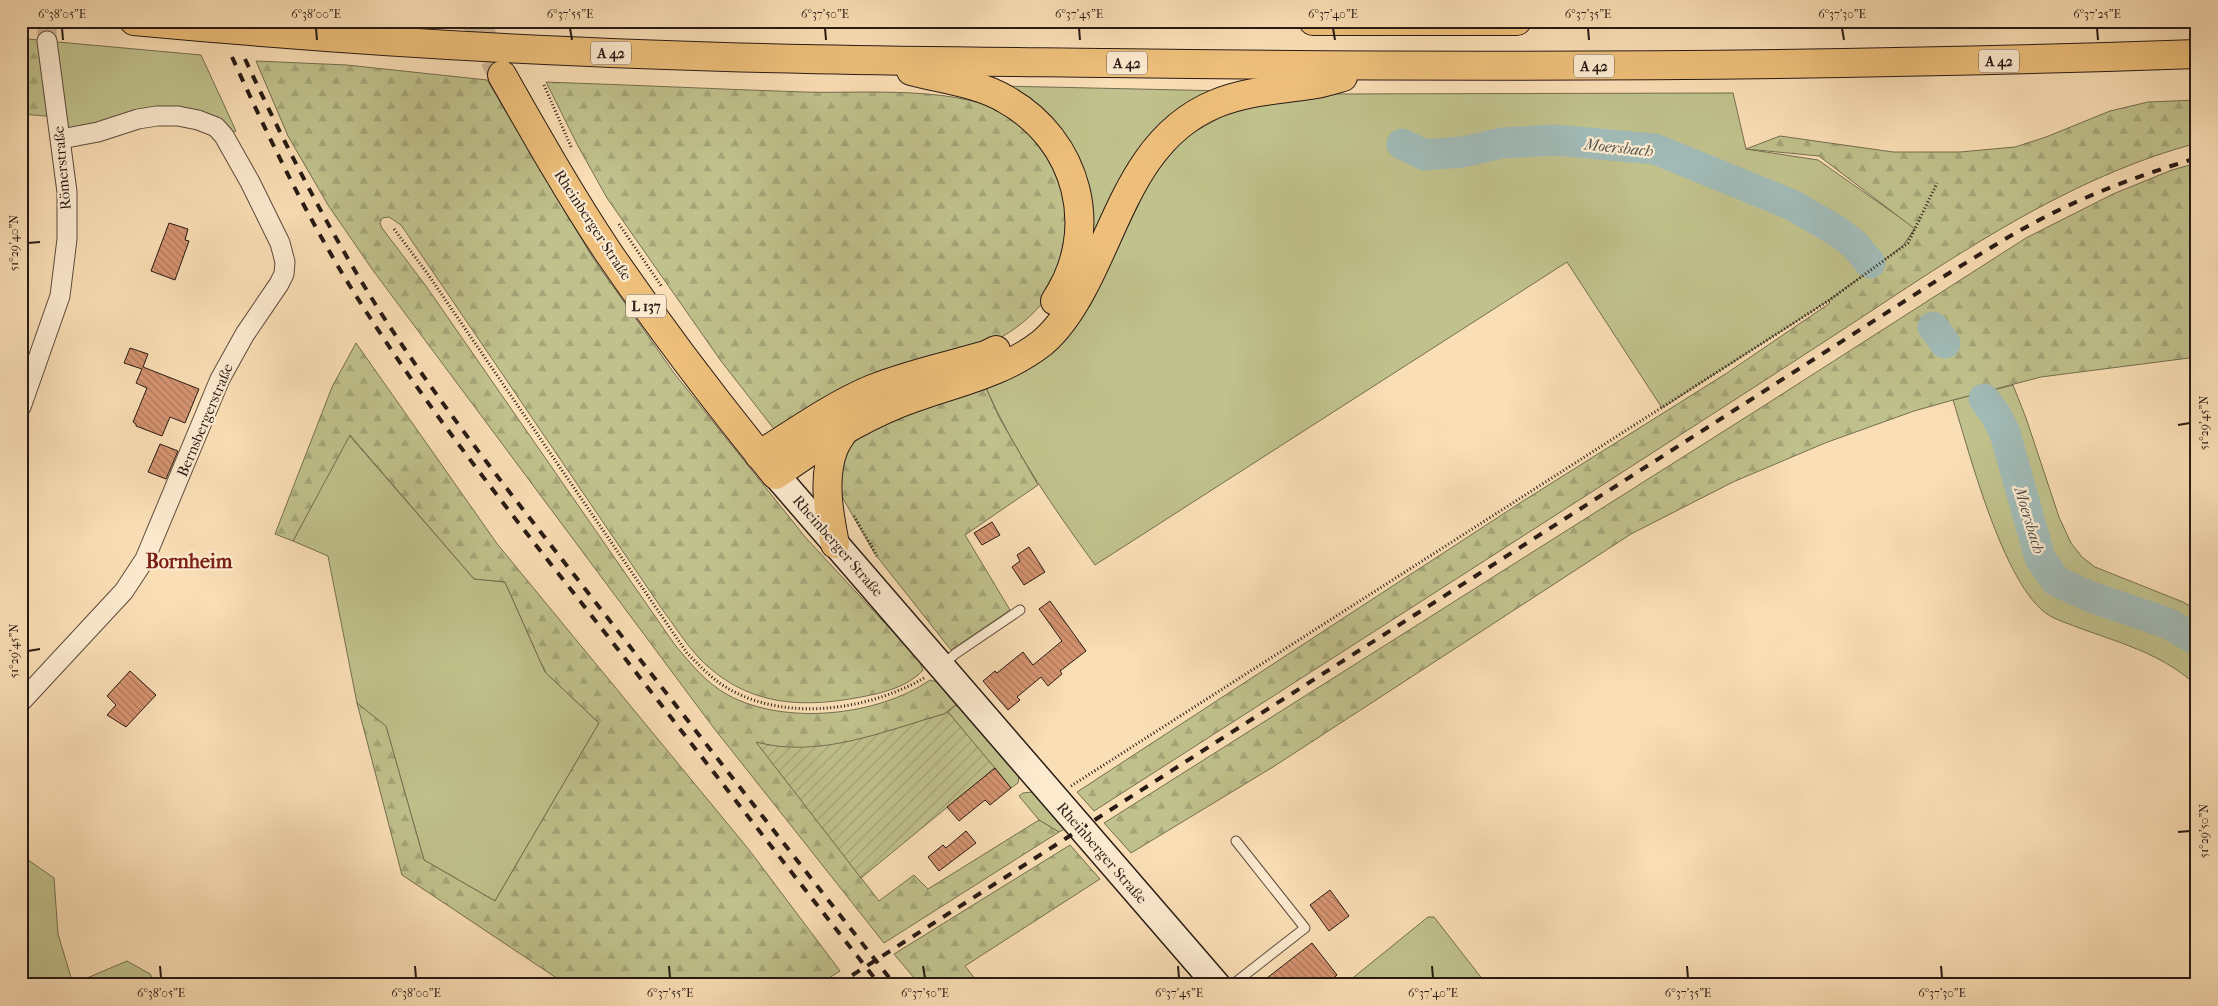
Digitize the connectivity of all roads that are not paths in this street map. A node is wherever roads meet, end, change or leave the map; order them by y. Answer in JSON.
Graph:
{"nodes":[{"id":1,"x":134,"y":21,"type":"edge"},
{"id":2,"x":1313,"y":21,"type":"edge"},
{"id":3,"x":1516,"y":21,"type":"edge"},
{"id":4,"x":1457,"y":22,"type":"edge"},
{"id":5,"x":47,"y":41,"type":"tunnel mouth"},
{"id":6,"x":2197,"y":54,"type":"edge"},
{"id":7,"x":868,"y":61,"type":"junction"},
{"id":8,"x":1386,"y":66,"type":"junction"},
{"id":9,"x":502,"y":76,"type":"tunnel mouth"},
{"id":10,"x":61,"y":139,"type":"junction"},
{"id":11,"x":21,"y":407,"type":"edge"},
{"id":12,"x":846,"y":428,"type":"junction"},
{"id":13,"x":768,"y":465,"type":"junction"},
{"id":14,"x":835,"y":544,"type":"junction"},
{"id":15,"x":1020,"y":610,"type":"dead end"},
{"id":16,"x":941,"y":667,"type":"junction"},
{"id":17,"x":21,"y":702,"type":"edge"},
{"id":18,"x":1236,"y":840,"type":"dead end"},
{"id":19,"x":1217,"y":985,"type":"edge"},
{"id":20,"x":1232,"y":985,"type":"edge"}],
"edges":[{"from":1,"to":7,"type":"main road","number":"A 42"},
{"from":2,"to":4,"type":"main road"},
{"from":3,"to":4,"type":"main road"},
{"from":5,"to":10,"type":"street","name":"Römerstraße"},
{"from":6,"to":8,"type":"main road","number":"A 42"},
{"from":7,"to":8,"type":"main road","number":"A 42"},
{"from":7,"to":13,"type":"main road"},
{"from":8,"to":12,"type":"main road"},
{"from":9,"to":13,"type":"main road","name":"Rheinberger Straße","number":"L 137"},
{"from":10,"to":11,"type":"street","name":"Römerstraße"},
{"from":10,"to":17,"type":"street","name":"Bernsbergerstraße"},
{"from":12,"to":13,"type":"main road"},
{"from":12,"to":14,"type":"main road"},
{"from":13,"to":14,"type":"main road","name":"Rheinberger Straße","number":"L 137"},
{"from":14,"to":16,"type":"main road","name":"Rheinberger Straße","number":"L 137"},
{"from":15,"to":16,"type":"lane"},
{"from":16,"to":19,"type":"main road","name":"Rheinberger Straße","number":"L 137"},
{"from":18,"to":20,"type":"lane"}]}
